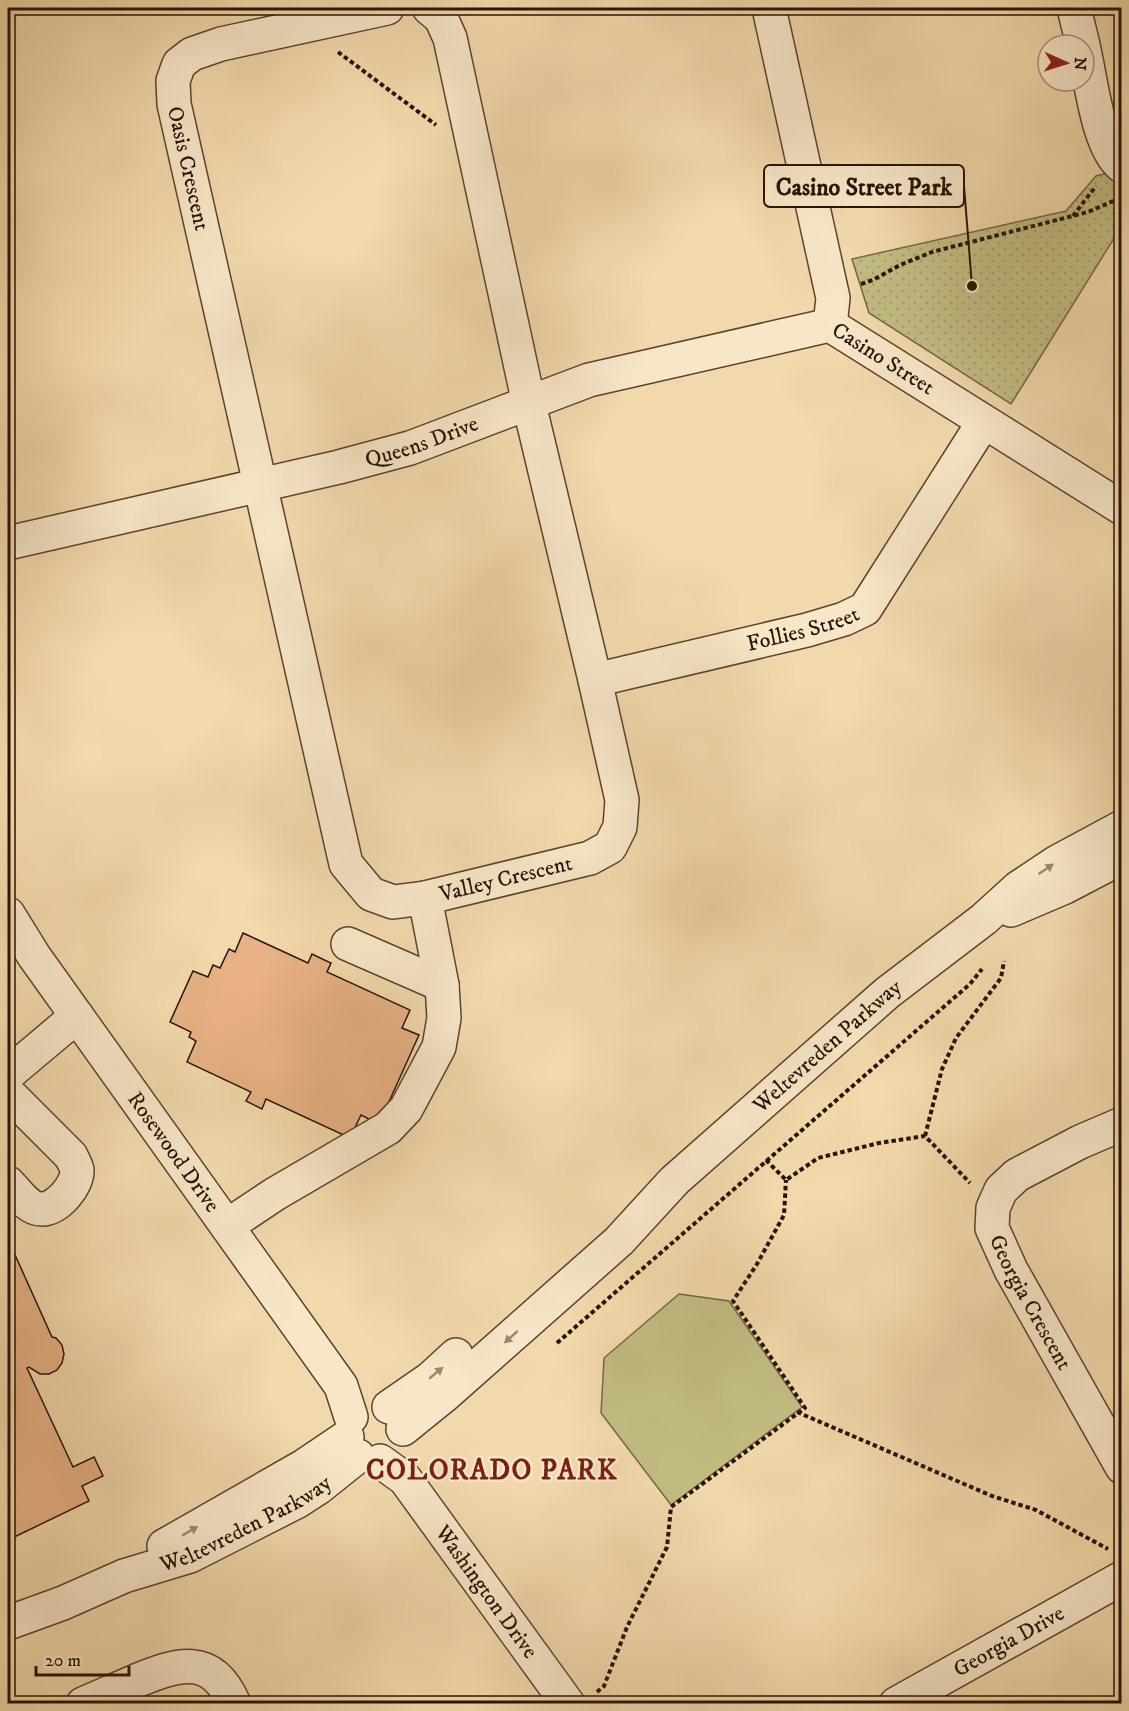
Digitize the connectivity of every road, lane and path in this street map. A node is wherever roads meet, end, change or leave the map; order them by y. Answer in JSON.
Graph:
{"nodes":[{"id":1,"x":387,"y":8,"type":"edge"},
{"id":2,"x":429,"y":8,"type":"edge"},
{"id":3,"x":768,"y":8,"type":"edge"},
{"id":4,"x":1074,"y":8,"type":"edge"},
{"id":5,"x":303,"y":26,"type":"junction"},
{"id":6,"x":1080,"y":33,"type":"edge"},
{"id":7,"x":1094,"y":93,"type":"edge"},
{"id":8,"x":475,"y":154,"type":"junction"},
{"id":9,"x":1118,"y":163,"type":"edge"},
{"id":10,"x":1122,"y":198,"type":"edge"},
{"id":11,"x":1073,"y":216,"type":"junction"},
{"id":12,"x":832,"y":311,"type":"junction"},
{"id":13,"x":529,"y":404,"type":"junction"},
{"id":14,"x":983,"y":423,"type":"junction"},
{"id":15,"x":260,"y":486,"type":"junction"},
{"id":16,"x":1122,"y":508,"type":"edge"},
{"id":17,"x":8,"y":543,"type":"edge"},
{"id":18,"x":595,"y":680,"type":"junction"},
{"id":19,"x":1122,"y":827,"type":"edge"},
{"id":20,"x":1122,"y":857,"type":"edge"},
{"id":21,"x":425,"y":898,"type":"junction"},
{"id":22,"x":8,"y":914,"type":"edge"},
{"id":23,"x":984,"y":919,"type":"junction"},
{"id":24,"x":348,"y":944,"type":"dead end"},
{"id":25,"x":1004,"y":961,"type":"dead end"},
{"id":26,"x":982,"y":969,"type":"dead end"},
{"id":27,"x":442,"y":985,"type":"junction"},
{"id":28,"x":77,"y":1016,"type":"junction"},
{"id":29,"x":8,"y":1074,"type":"edge"},
{"id":30,"x":8,"y":1093,"type":"edge"},
{"id":31,"x":1122,"y":1124,"type":"edge"},
{"id":32,"x":926,"y":1136,"type":"junction"},
{"id":33,"x":766,"y":1160,"type":"junction"},
{"id":34,"x":786,"y":1180,"type":"junction"},
{"id":35,"x":8,"y":1183,"type":"edge"},
{"id":36,"x":993,"y":1208,"type":"junction"},
{"id":37,"x":227,"y":1226,"type":"junction"},
{"id":38,"x":548,"y":1350,"type":"dead end"},
{"id":39,"x":797,"y":1412,"type":"junction"},
{"id":40,"x":374,"y":1432,"type":"junction"},
{"id":41,"x":1122,"y":1467,"type":"edge"},
{"id":42,"x":1117,"y":1564,"type":"edge"},
{"id":43,"x":8,"y":1623,"type":"edge"},
{"id":44,"x":578,"y":1701,"type":"edge"},
{"id":45,"x":83,"y":1704,"type":"edge"},
{"id":46,"x":234,"y":1704,"type":"edge"},
{"id":47,"x":896,"y":1704,"type":"edge"}],
"edges":[{"from":1,"to":5,"type":"street","name":"Oasis Crescent"},
{"from":2,"to":8,"type":"street"},
{"from":3,"to":12,"type":"street","name":"Casino Street"},
{"from":4,"to":6,"type":"street"},
{"from":5,"to":8,"type":"path"},
{"from":5,"to":15,"type":"street","name":"Oasis Crescent"},
{"from":7,"to":9,"type":"street"},
{"from":8,"to":13,"type":"street"},
{"from":9,"to":11,"type":"path"},
{"from":10,"to":11,"type":"path"},
{"from":11,"to":12,"type":"path"},
{"from":12,"to":13,"type":"street","name":"Queens Drive"},
{"from":12,"to":14,"type":"street","name":"Casino Street"},
{"from":13,"to":15,"type":"street","name":"Queens Drive"},
{"from":13,"to":18,"type":"street","name":"Valley Crescent"},
{"from":14,"to":16,"type":"street","name":"Casino Street"},
{"from":14,"to":18,"type":"street","name":"Follies Street"},
{"from":15,"to":17,"type":"street","name":"Queens Drive"},
{"from":15,"to":21,"type":"street","name":"Valley Crescent"},
{"from":18,"to":21,"type":"street","name":"Valley Crescent"},
{"from":23,"to":19,"type":"street","name":"Weltevreden Parkway","one_way":true},
{"from":20,"to":23,"type":"street","name":"Weltevreden Parkway"},
{"from":21,"to":27,"type":"street"},
{"from":22,"to":28,"type":"street","name":"Rosewood Drive"},
{"from":23,"to":40,"type":"street","name":"Weltevreden Parkway"},
{"from":24,"to":27,"type":"street"},
{"from":25,"to":32,"type":"path"},
{"from":26,"to":33,"type":"path"},
{"from":27,"to":37,"type":"street"},
{"from":28,"to":29,"type":"street"},
{"from":28,"to":37,"type":"street","name":"Rosewood Drive"},
{"from":30,"to":35,"type":"street"},
{"from":31,"to":36,"type":"street","name":"Georgia Crescent"},
{"from":32,"to":34,"type":"path"},
{"from":32,"to":36,"type":"path"},
{"from":33,"to":34,"type":"path"},
{"from":33,"to":38,"type":"path"},
{"from":34,"to":39,"type":"path"},
{"from":36,"to":41,"type":"street","name":"Georgia Crescent"},
{"from":37,"to":40,"type":"street","name":"Rosewood Drive"},
{"from":39,"to":42,"type":"path"},
{"from":39,"to":44,"type":"path"},
{"from":40,"to":43,"type":"street","name":"Weltevreden Parkway"},
{"from":40,"to":44,"type":"street","name":"Washington Drive"},
{"from":42,"to":47,"type":"street","name":"Georgia Drive"},
{"from":45,"to":46,"type":"street"}]}
